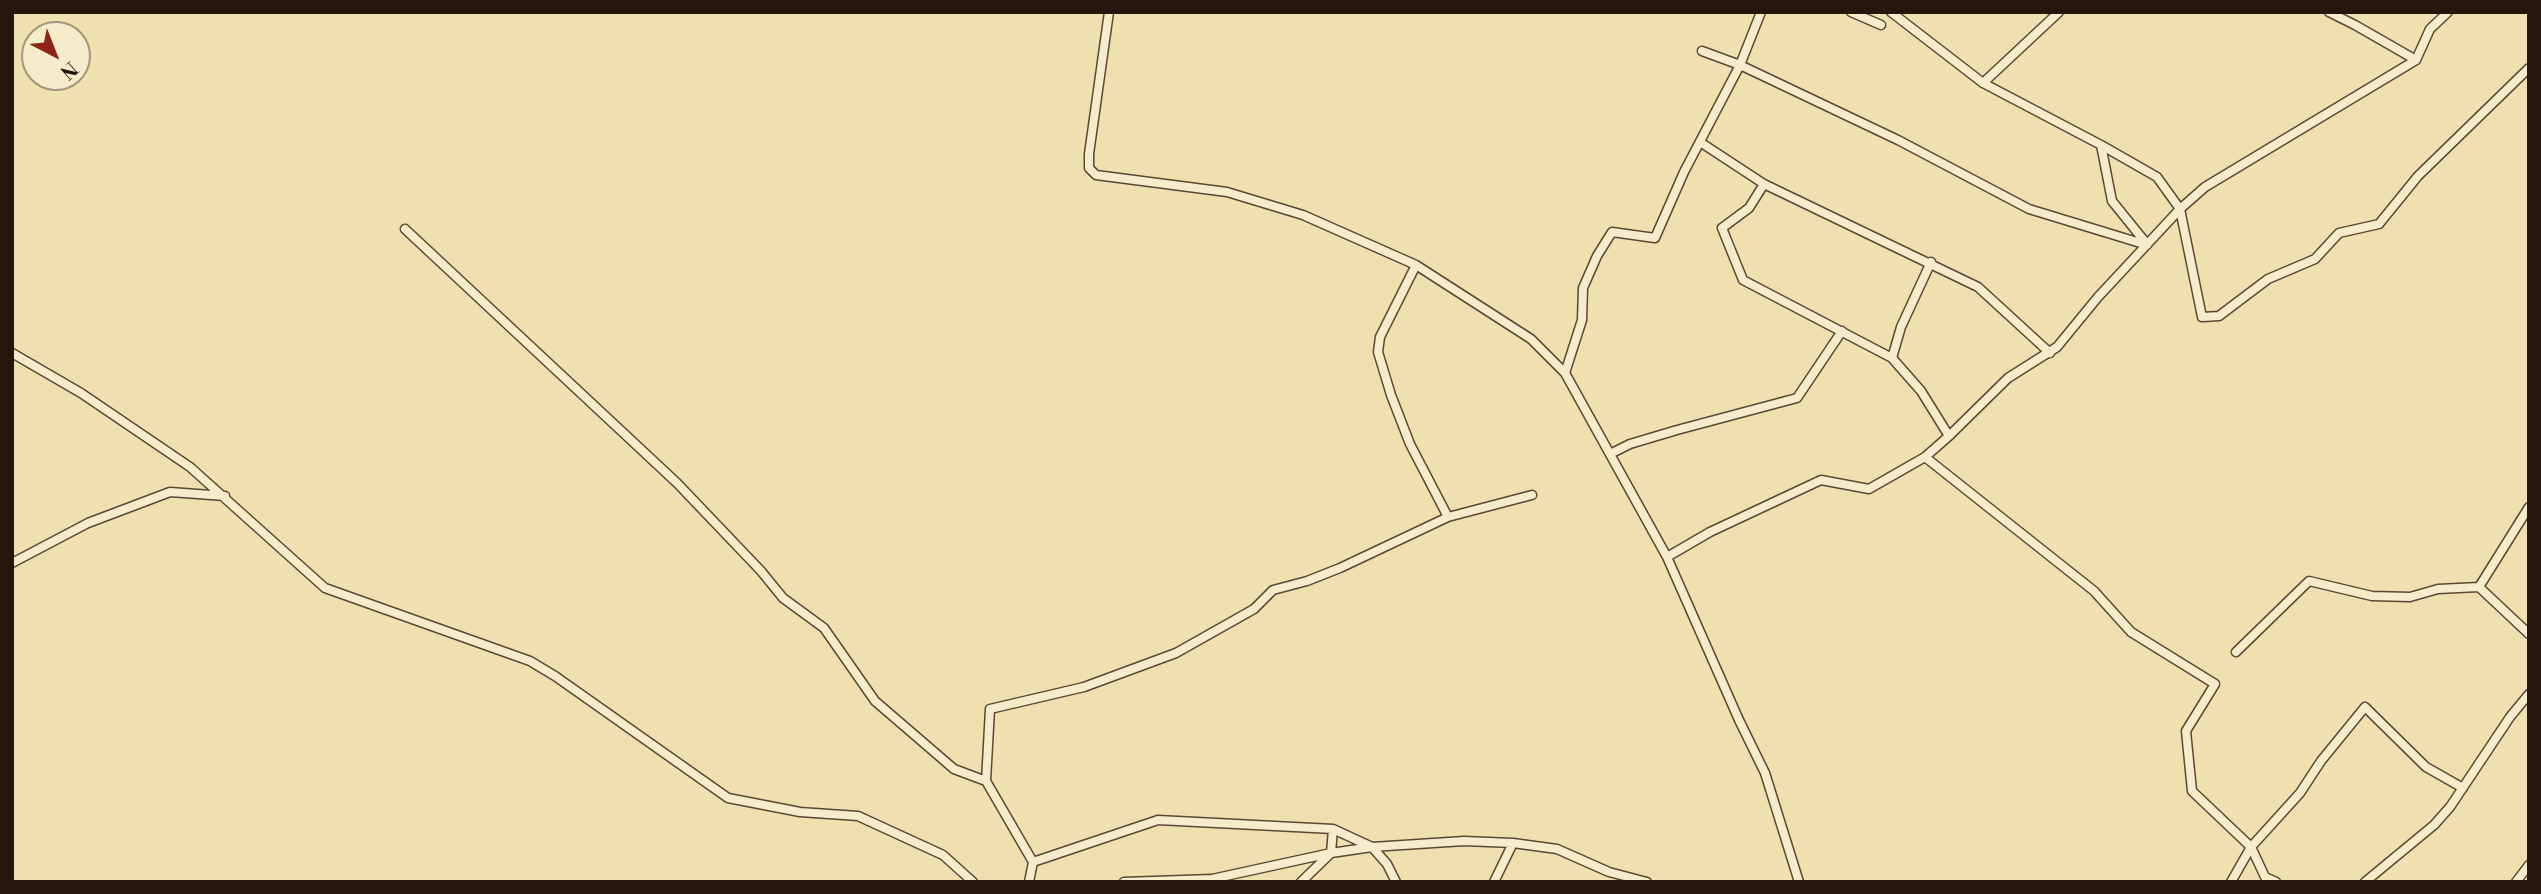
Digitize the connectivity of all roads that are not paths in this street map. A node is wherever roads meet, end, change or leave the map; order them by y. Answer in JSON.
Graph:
{"nodes":[{"id":1,"x":1109,"y":12,"type":"edge"},
{"id":2,"x":1851,"y":12,"type":"edge"},
{"id":3,"x":1891,"y":12,"type":"edge"},
{"id":4,"x":2059,"y":12,"type":"edge"},
{"id":5,"x":2329,"y":12,"type":"edge"},
{"id":6,"x":2448,"y":12,"type":"edge"},
{"id":7,"x":1758,"y":13,"type":"edge"},
{"id":8,"x":1881,"y":25,"type":"dead end"},
{"id":9,"x":1702,"y":51,"type":"dead end"},
{"id":10,"x":2416,"y":60,"type":"junction"},
{"id":11,"x":1740,"y":65,"type":"junction"},
{"id":12,"x":2529,"y":68,"type":"edge"},
{"id":13,"x":1983,"y":83,"type":"junction"},
{"id":14,"x":1700,"y":142,"type":"junction"},
{"id":15,"x":2101,"y":145,"type":"junction"},
{"id":16,"x":1764,"y":184,"type":"junction"},
{"id":17,"x":2180,"y":209,"type":"junction"},
{"id":18,"x":405,"y":229,"type":"dead end"},
{"id":19,"x":2147,"y":244,"type":"junction"},
{"id":20,"x":1931,"y":262,"type":"junction"},
{"id":21,"x":1416,"y":265,"type":"junction"},
{"id":22,"x":1842,"y":331,"type":"junction"},
{"id":23,"x":12,"y":353,"type":"edge"},
{"id":24,"x":2050,"y":353,"type":"junction"},
{"id":25,"x":1892,"y":358,"type":"junction"},
{"id":26,"x":1565,"y":373,"type":"junction"},
{"id":27,"x":1949,"y":436,"type":"junction"},
{"id":28,"x":1610,"y":454,"type":"junction"},
{"id":29,"x":1924,"y":457,"type":"junction"},
{"id":30,"x":1532,"y":495,"type":"dead end"},
{"id":31,"x":225,"y":496,"type":"junction"},
{"id":32,"x":2529,"y":507,"type":"edge"},
{"id":33,"x":1448,"y":517,"type":"junction"},
{"id":34,"x":1667,"y":557,"type":"junction"},
{"id":35,"x":12,"y":563,"type":"edge"},
{"id":36,"x":2479,"y":587,"type":"junction"},
{"id":37,"x":2529,"y":634,"type":"edge"},
{"id":38,"x":2236,"y":652,"type":"dead end"},
{"id":39,"x":2529,"y":694,"type":"edge"},
{"id":40,"x":986,"y":781,"type":"junction"},
{"id":41,"x":2463,"y":788,"type":"junction"},
{"id":42,"x":1333,"y":829,"type":"junction"},
{"id":43,"x":1513,"y":843,"type":"junction"},
{"id":44,"x":2251,"y":847,"type":"junction"},
{"id":45,"x":1372,"y":848,"type":"junction"},
{"id":46,"x":1331,"y":853,"type":"junction"},
{"id":47,"x":1033,"y":862,"type":"junction"},
{"id":48,"x":2528,"y":867,"type":"edge"},
{"id":49,"x":973,"y":882,"type":"edge"},
{"id":50,"x":1029,"y":882,"type":"edge"},
{"id":51,"x":1124,"y":882,"type":"edge"},
{"id":52,"x":1300,"y":882,"type":"edge"},
{"id":53,"x":1396,"y":882,"type":"edge"},
{"id":54,"x":1494,"y":882,"type":"edge"},
{"id":55,"x":1647,"y":882,"type":"edge"},
{"id":56,"x":1799,"y":882,"type":"edge"},
{"id":57,"x":2231,"y":882,"type":"edge"},
{"id":58,"x":2276,"y":882,"type":"edge"},
{"id":59,"x":2365,"y":882,"type":"edge"},
{"id":60,"x":2516,"y":882,"type":"edge"}],
"edges":[{"from":1,"to":21,"type":"street"},
{"from":2,"to":8,"type":"street"},
{"from":3,"to":13,"type":"street"},
{"from":4,"to":13,"type":"street"},
{"from":5,"to":10,"type":"street"},
{"from":6,"to":10,"type":"street"},
{"from":7,"to":11,"type":"street"},
{"from":9,"to":11,"type":"street"},
{"from":10,"to":17,"type":"street"},
{"from":11,"to":14,"type":"street"},
{"from":11,"to":19,"type":"street"},
{"from":12,"to":17,"type":"street"},
{"from":13,"to":15,"type":"street"},
{"from":14,"to":16,"type":"street"},
{"from":14,"to":26,"type":"street"},
{"from":15,"to":17,"type":"street"},
{"from":15,"to":19,"type":"street"},
{"from":16,"to":20,"type":"street"},
{"from":16,"to":22,"type":"street"},
{"from":17,"to":19,"type":"street"},
{"from":18,"to":40,"type":"street"},
{"from":19,"to":24,"type":"street"},
{"from":20,"to":24,"type":"street"},
{"from":20,"to":25,"type":"street"},
{"from":21,"to":26,"type":"street"},
{"from":21,"to":33,"type":"street"},
{"from":22,"to":25,"type":"street"},
{"from":22,"to":28,"type":"street"},
{"from":23,"to":31,"type":"street"},
{"from":24,"to":27,"type":"street"},
{"from":25,"to":27,"type":"street"},
{"from":26,"to":28,"type":"street"},
{"from":27,"to":29,"type":"street"},
{"from":28,"to":34,"type":"street"},
{"from":29,"to":34,"type":"street"},
{"from":29,"to":44,"type":"street"},
{"from":30,"to":33,"type":"street"},
{"from":31,"to":35,"type":"street"},
{"from":31,"to":49,"type":"street"},
{"from":32,"to":36,"type":"street"},
{"from":33,"to":40,"type":"street"},
{"from":34,"to":56,"type":"street"},
{"from":36,"to":37,"type":"street"},
{"from":36,"to":38,"type":"street"},
{"from":39,"to":41,"type":"street"},
{"from":40,"to":47,"type":"street"},
{"from":41,"to":44,"type":"street"},
{"from":41,"to":59,"type":"street"},
{"from":42,"to":45,"type":"street"},
{"from":42,"to":46,"type":"street"},
{"from":42,"to":47,"type":"street"},
{"from":43,"to":45,"type":"street"},
{"from":43,"to":54,"type":"street"},
{"from":43,"to":55,"type":"street"},
{"from":44,"to":57,"type":"street"},
{"from":44,"to":58,"type":"street"},
{"from":45,"to":46,"type":"street"},
{"from":45,"to":53,"type":"street"},
{"from":46,"to":51,"type":"street"},
{"from":46,"to":52,"type":"street"},
{"from":47,"to":50,"type":"street"},
{"from":48,"to":60,"type":"street"}]}
